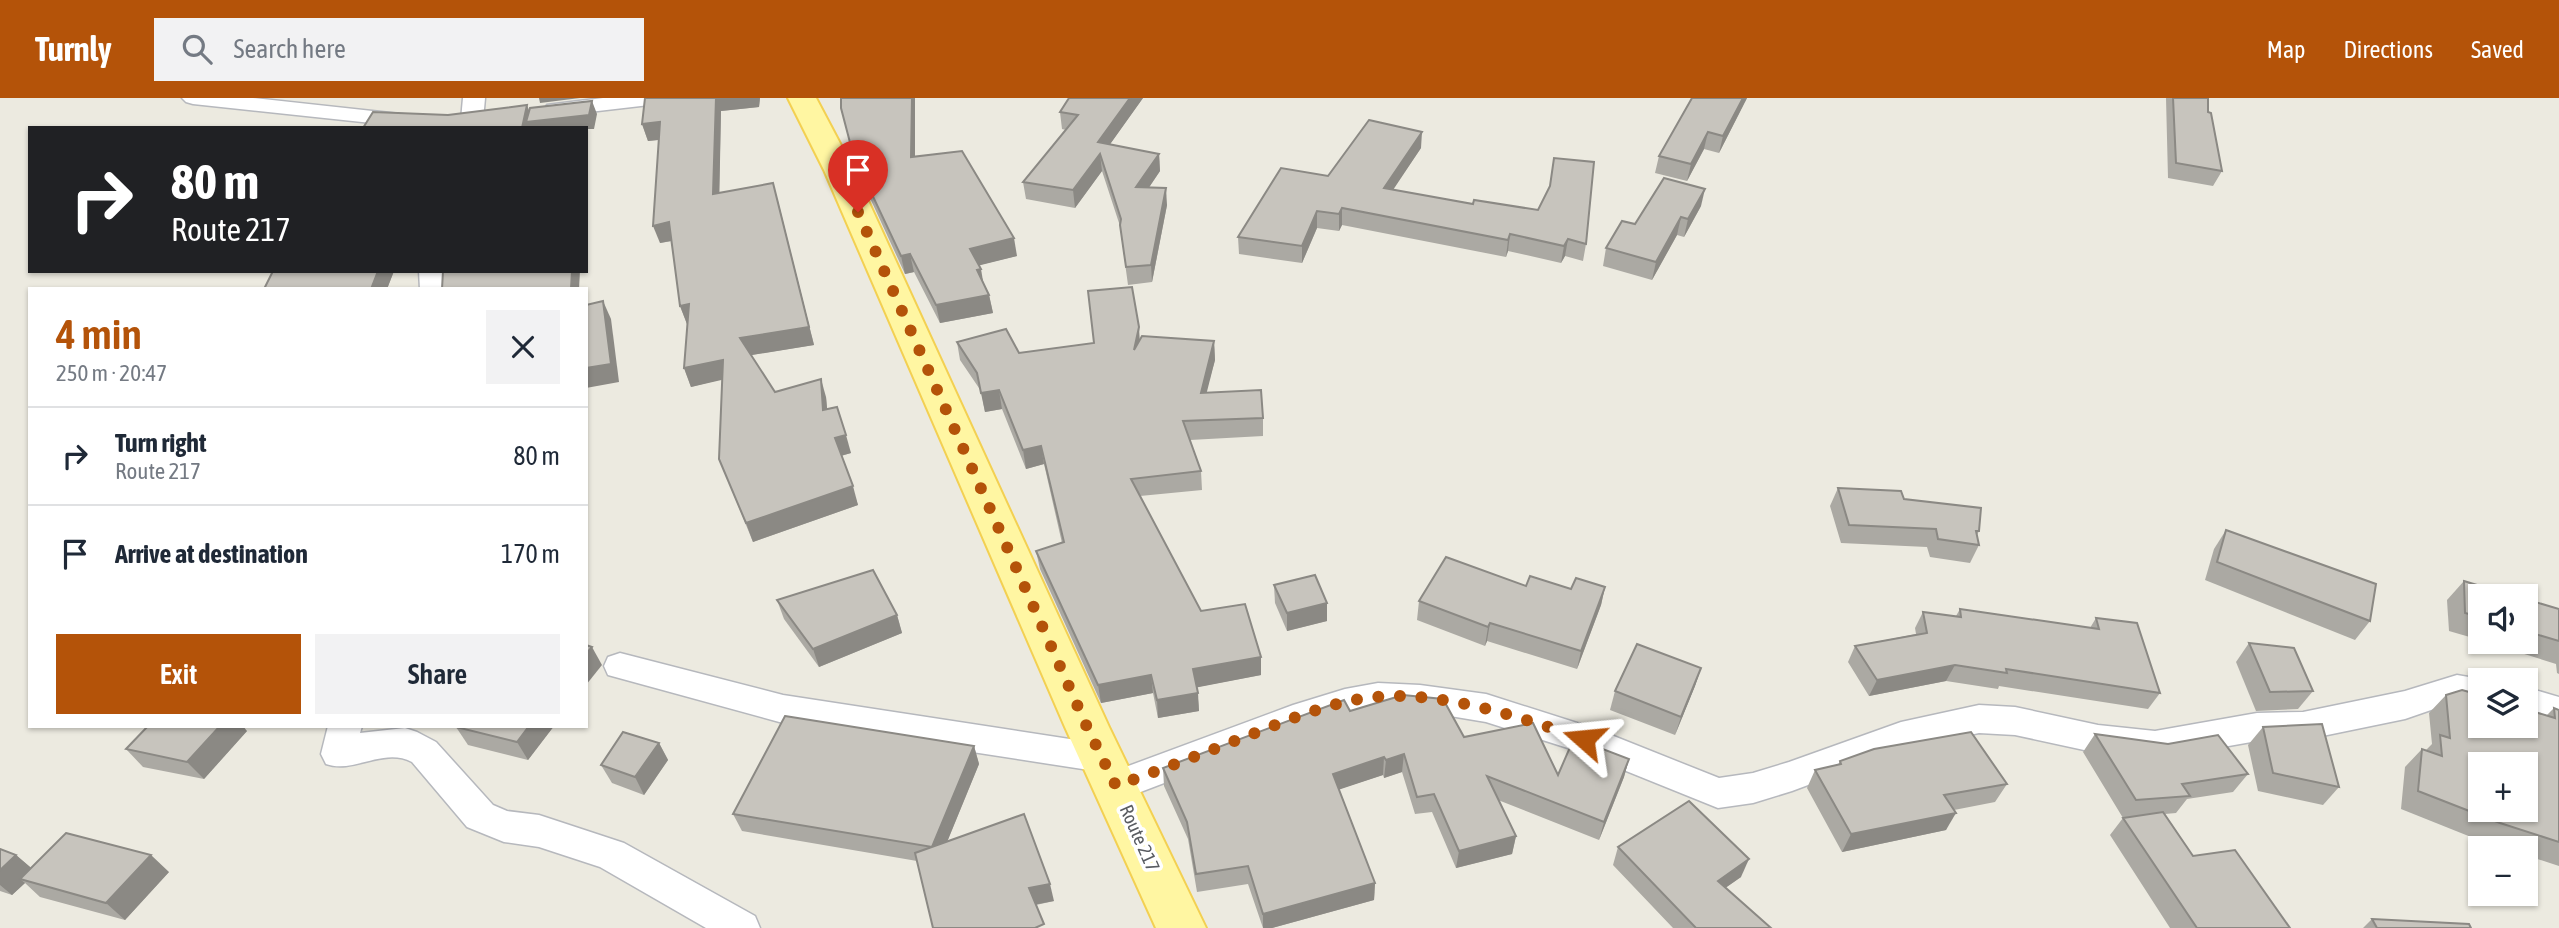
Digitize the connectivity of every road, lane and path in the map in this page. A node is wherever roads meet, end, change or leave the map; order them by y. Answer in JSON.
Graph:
{"nodes":[{"id":1,"x":193,"y":98,"type":"edge"},
{"id":2,"x":474,"y":98,"type":"edge"},
{"id":3,"x":658,"y":98,"type":"edge"},
{"id":4,"x":802,"y":98,"type":"edge"},
{"id":5,"x":540,"y":112,"type":"edge"},
{"id":6,"x":499,"y":117,"type":"edge"},
{"id":7,"x":427,"y":122,"type":"edge"},
{"id":8,"x":620,"y":666,"type":"dead end"},
{"id":9,"x":2468,"y":689,"type":"edge"},
{"id":10,"x":2538,"y":704,"type":"edge"},
{"id":11,"x":2559,"y":711,"type":"edge"},
{"id":12,"x":344,"y":728,"type":"edge"},
{"id":13,"x":1109,"y":772,"type":"junction"},
{"id":14,"x":741,"y":928,"type":"edge"},
{"id":15,"x":1181,"y":928,"type":"edge"}],
"edges":[{"from":1,"to":7,"type":"street"},
{"from":2,"to":6,"type":"street"},
{"from":3,"to":5,"type":"street"},
{"from":4,"to":13,"type":"main road","name":"Route 217"},
{"from":8,"to":13,"type":"street"},
{"from":9,"to":13,"type":"street"},
{"from":10,"to":11,"type":"street"},
{"from":12,"to":14,"type":"street"},
{"from":13,"to":15,"type":"main road","name":"Route 217"}]}
